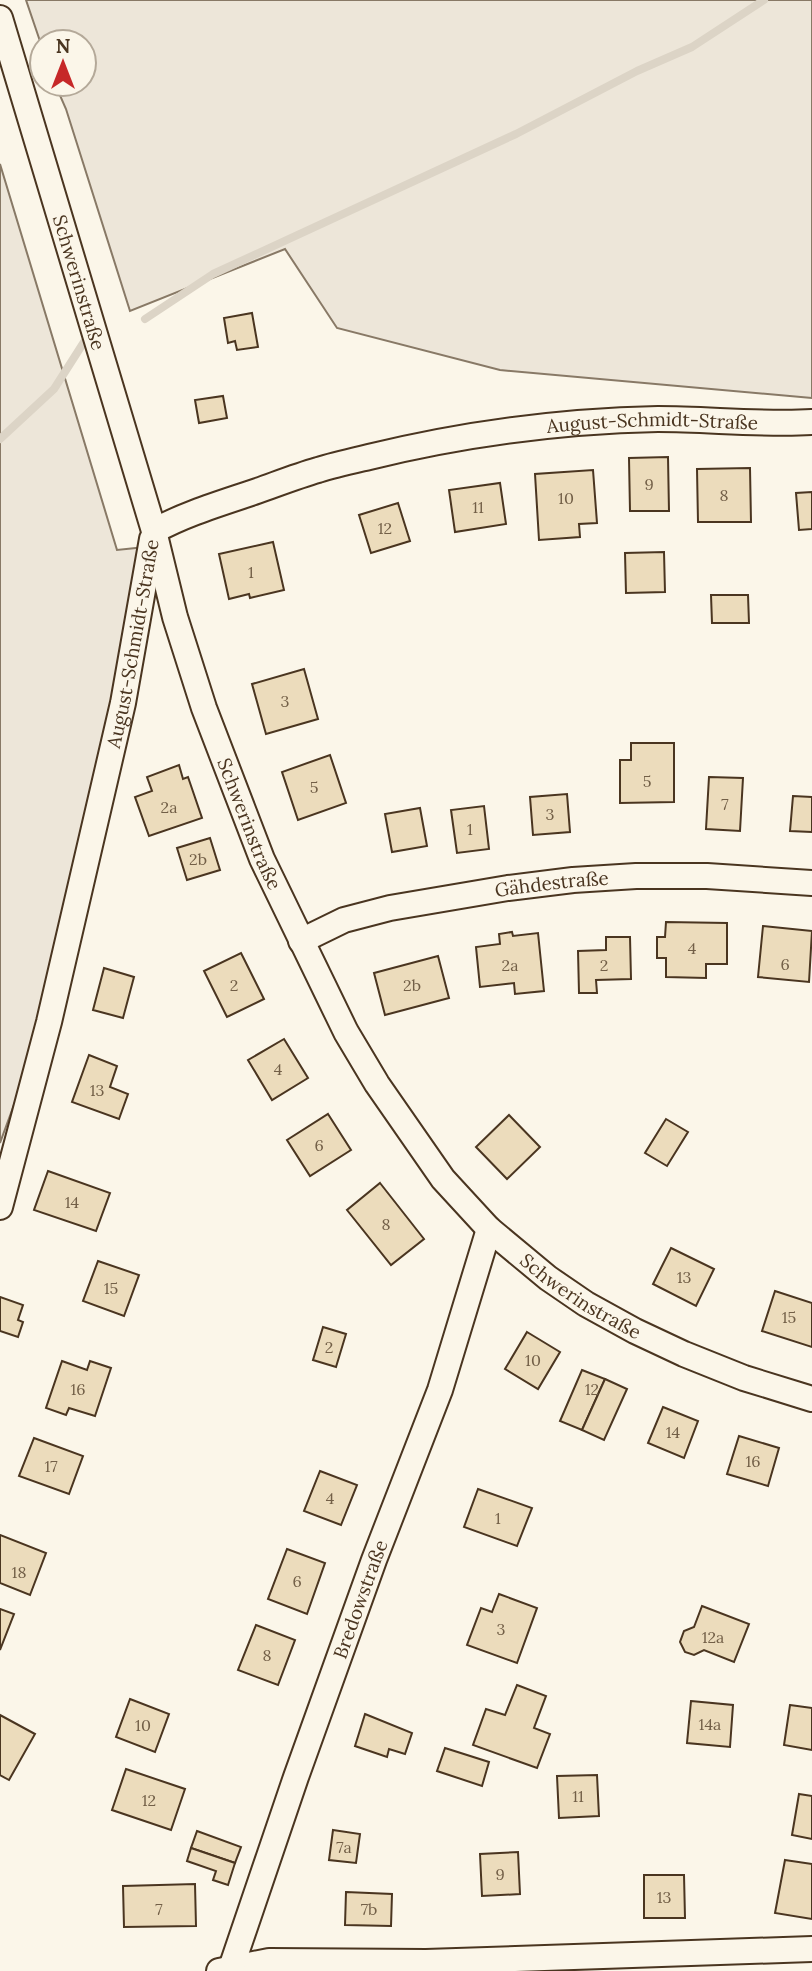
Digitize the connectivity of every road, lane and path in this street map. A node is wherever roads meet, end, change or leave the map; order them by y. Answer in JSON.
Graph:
{"nodes":[{"id":1,"x":0,"y":18,"type":"edge"},
{"id":2,"x":812,"y":422,"type":"edge"},
{"id":3,"x":154,"y":531,"type":"junction"},
{"id":4,"x":812,"y":883,"type":"edge"},
{"id":5,"x":301,"y":942,"type":"junction"},
{"id":6,"x":0,"y":1207,"type":"edge"},
{"id":7,"x":489,"y":1229,"type":"junction"},
{"id":8,"x":812,"y":1399,"type":"edge"},
{"id":9,"x":812,"y":1949,"type":"edge"},
{"id":10,"x":225,"y":1970,"type":"edge"}],
"edges":[{"from":1,"to":3,"type":"street","name":"Schwerinstraße"},
{"from":2,"to":3,"type":"street","name":"August-Schmidt-Straße"},
{"from":3,"to":5,"type":"street","name":"Schwerinstraße"},
{"from":3,"to":6,"type":"street","name":"August-Schmidt-Straße"},
{"from":4,"to":5,"type":"street","name":"Gähdestraße"},
{"from":5,"to":7,"type":"street","name":"Schwerinstraße"},
{"from":7,"to":8,"type":"street","name":"Schwerinstraße"},
{"from":7,"to":10,"type":"street","name":"Bredowstraße"},
{"from":9,"to":10,"type":"street"}]}
